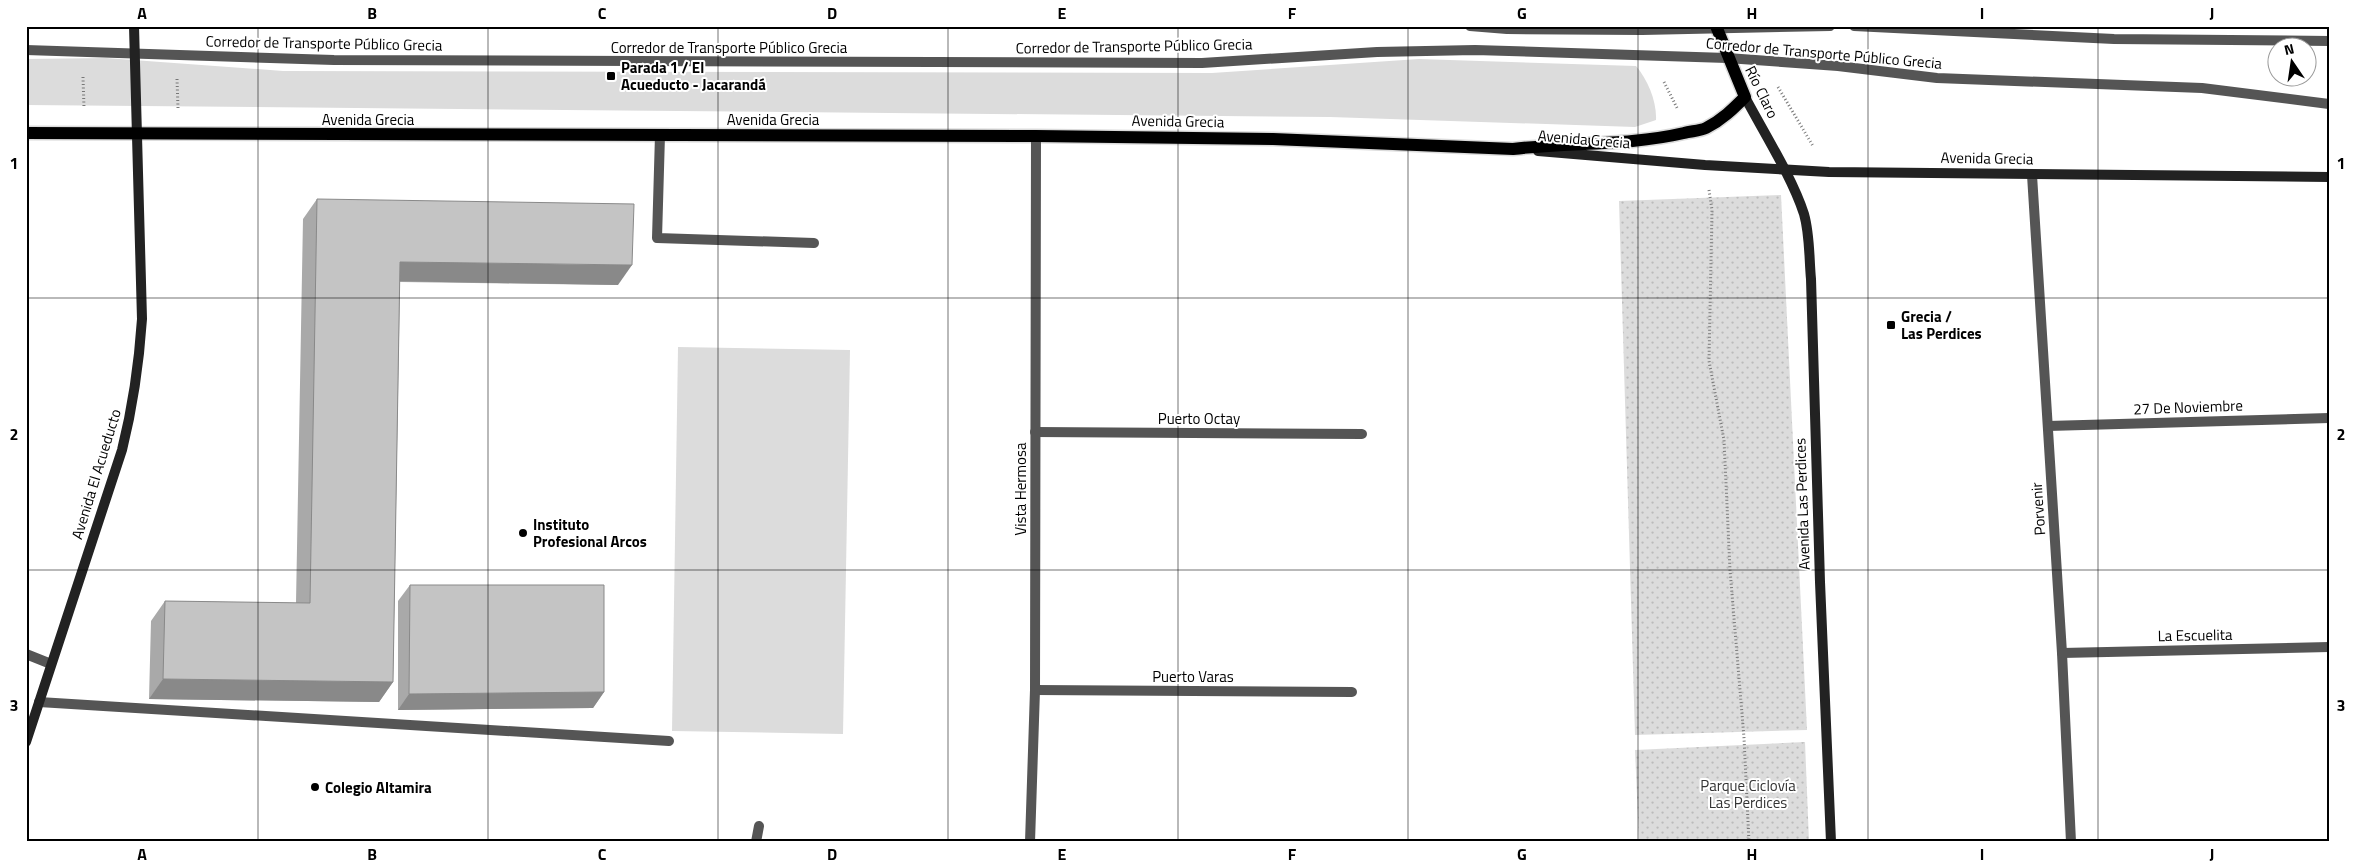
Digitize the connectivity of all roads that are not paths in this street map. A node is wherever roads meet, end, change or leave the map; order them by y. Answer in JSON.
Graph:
{"nodes":[{"id":1,"x":134,"y":26,"type":"edge"},
{"id":2,"x":1470,"y":26,"type":"edge"},
{"id":3,"x":1830,"y":26,"type":"edge"},
{"id":4,"x":1854,"y":26,"type":"edge"},
{"id":5,"x":1716,"y":27,"type":"edge"},
{"id":6,"x":2329,"y":41,"type":"edge"},
{"id":7,"x":26,"y":50,"type":"edge"},
{"id":8,"x":134,"y":53,"type":"junction"},
{"id":9,"x":1727,"y":58,"type":"junction"},
{"id":10,"x":1745,"y":97,"type":"junction"},
{"id":11,"x":2329,"y":104,"type":"edge"},
{"id":12,"x":26,"y":132,"type":"edge"},
{"id":13,"x":136,"y":134,"type":"junction"},
{"id":14,"x":660,"y":135,"type":"junction"},
{"id":15,"x":1036,"y":136,"type":"junction"},
{"id":16,"x":1513,"y":149,"type":"junction"},
{"id":17,"x":1784,"y":170,"type":"junction"},
{"id":18,"x":2032,"y":175,"type":"junction"},
{"id":19,"x":2329,"y":177,"type":"edge"},
{"id":20,"x":814,"y":243,"type":"dead end"},
{"id":21,"x":2329,"y":418,"type":"edge"},
{"id":22,"x":2048,"y":426,"type":"junction"},
{"id":23,"x":1035,"y":432,"type":"junction"},
{"id":24,"x":1362,"y":434,"type":"dead end"},
{"id":25,"x":2329,"y":646,"type":"edge"},
{"id":26,"x":2062,"y":653,"type":"junction"},
{"id":27,"x":26,"y":654,"type":"edge"},
{"id":28,"x":51,"y":664,"type":"junction"},
{"id":29,"x":1035,"y":690,"type":"junction"},
{"id":30,"x":1352,"y":692,"type":"dead end"},
{"id":31,"x":39,"y":702,"type":"junction"},
{"id":32,"x":669,"y":741,"type":"dead end"},
{"id":33,"x":26,"y":742,"type":"edge"},
{"id":34,"x":759,"y":826,"type":"dead end"},
{"id":35,"x":756,"y":842,"type":"edge"},
{"id":36,"x":1030,"y":842,"type":"edge"},
{"id":37,"x":1831,"y":842,"type":"edge"},
{"id":38,"x":2071,"y":842,"type":"edge"}],
"edges":[{"from":1,"to":8,"type":"street","name":"Avenida El Acueducto"},
{"from":2,"to":5,"type":"street","name":"Corredor de Transporte Público Grecia"},
{"from":3,"to":5,"type":"street","name":"Corredor de Transporte Público Grecia"},
{"from":4,"to":6,"type":"street","name":"Corredor de Transporte Público Grecia"},
{"from":5,"to":9,"type":"main road","name":"Río Claro"},
{"from":7,"to":8,"type":"street","name":"Corredor de Transporte Público Grecia"},
{"from":8,"to":9,"type":"street","name":"Corredor de Transporte Público Grecia"},
{"from":8,"to":13,"type":"street","name":"Avenida El Acueducto"},
{"from":9,"to":10,"type":"main road","name":"Río Claro"},
{"from":9,"to":11,"type":"street","name":"Corredor de Transporte Público Grecia"},
{"from":10,"to":16,"type":"main road"},
{"from":10,"to":17,"type":"street","name":"Río Claro"},
{"from":12,"to":13,"type":"main road","name":"Avenida Grecia"},
{"from":13,"to":14,"type":"main road","name":"Avenida Grecia"},
{"from":13,"to":28,"type":"street","name":"Avenida El Acueducto"},
{"from":14,"to":15,"type":"main road","name":"Avenida Grecia"},
{"from":14,"to":20,"type":"street"},
{"from":15,"to":16,"type":"main road","name":"Avenida Grecia"},
{"from":15,"to":23,"type":"street","name":"Vista Hermosa"},
{"from":16,"to":17,"type":"street","name":"Avenida Grecia"},
{"from":17,"to":18,"type":"street","name":"Avenida Grecia"},
{"from":17,"to":37,"type":"street","name":"Avenida Las Perdices"},
{"from":18,"to":19,"type":"street","name":"Avenida Grecia"},
{"from":18,"to":22,"type":"street","name":"Porvenir"},
{"from":21,"to":22,"type":"street","name":"27 De Noviembre"},
{"from":22,"to":26,"type":"street","name":"Porvenir"},
{"from":23,"to":24,"type":"street","name":"Puerto Octay"},
{"from":23,"to":29,"type":"street","name":"Vista Hermosa"},
{"from":25,"to":26,"type":"street","name":"La Escuelita"},
{"from":26,"to":38,"type":"street","name":"Porvenir"},
{"from":27,"to":28,"type":"street"},
{"from":28,"to":31,"type":"street","name":"Avenida El Acueducto"},
{"from":29,"to":30,"type":"street","name":"Puerto Varas"},
{"from":29,"to":36,"type":"street","name":"Vista Hermosa"},
{"from":31,"to":32,"type":"street"},
{"from":31,"to":33,"type":"street","name":"Avenida El Acueducto"},
{"from":34,"to":35,"type":"street"}]}
